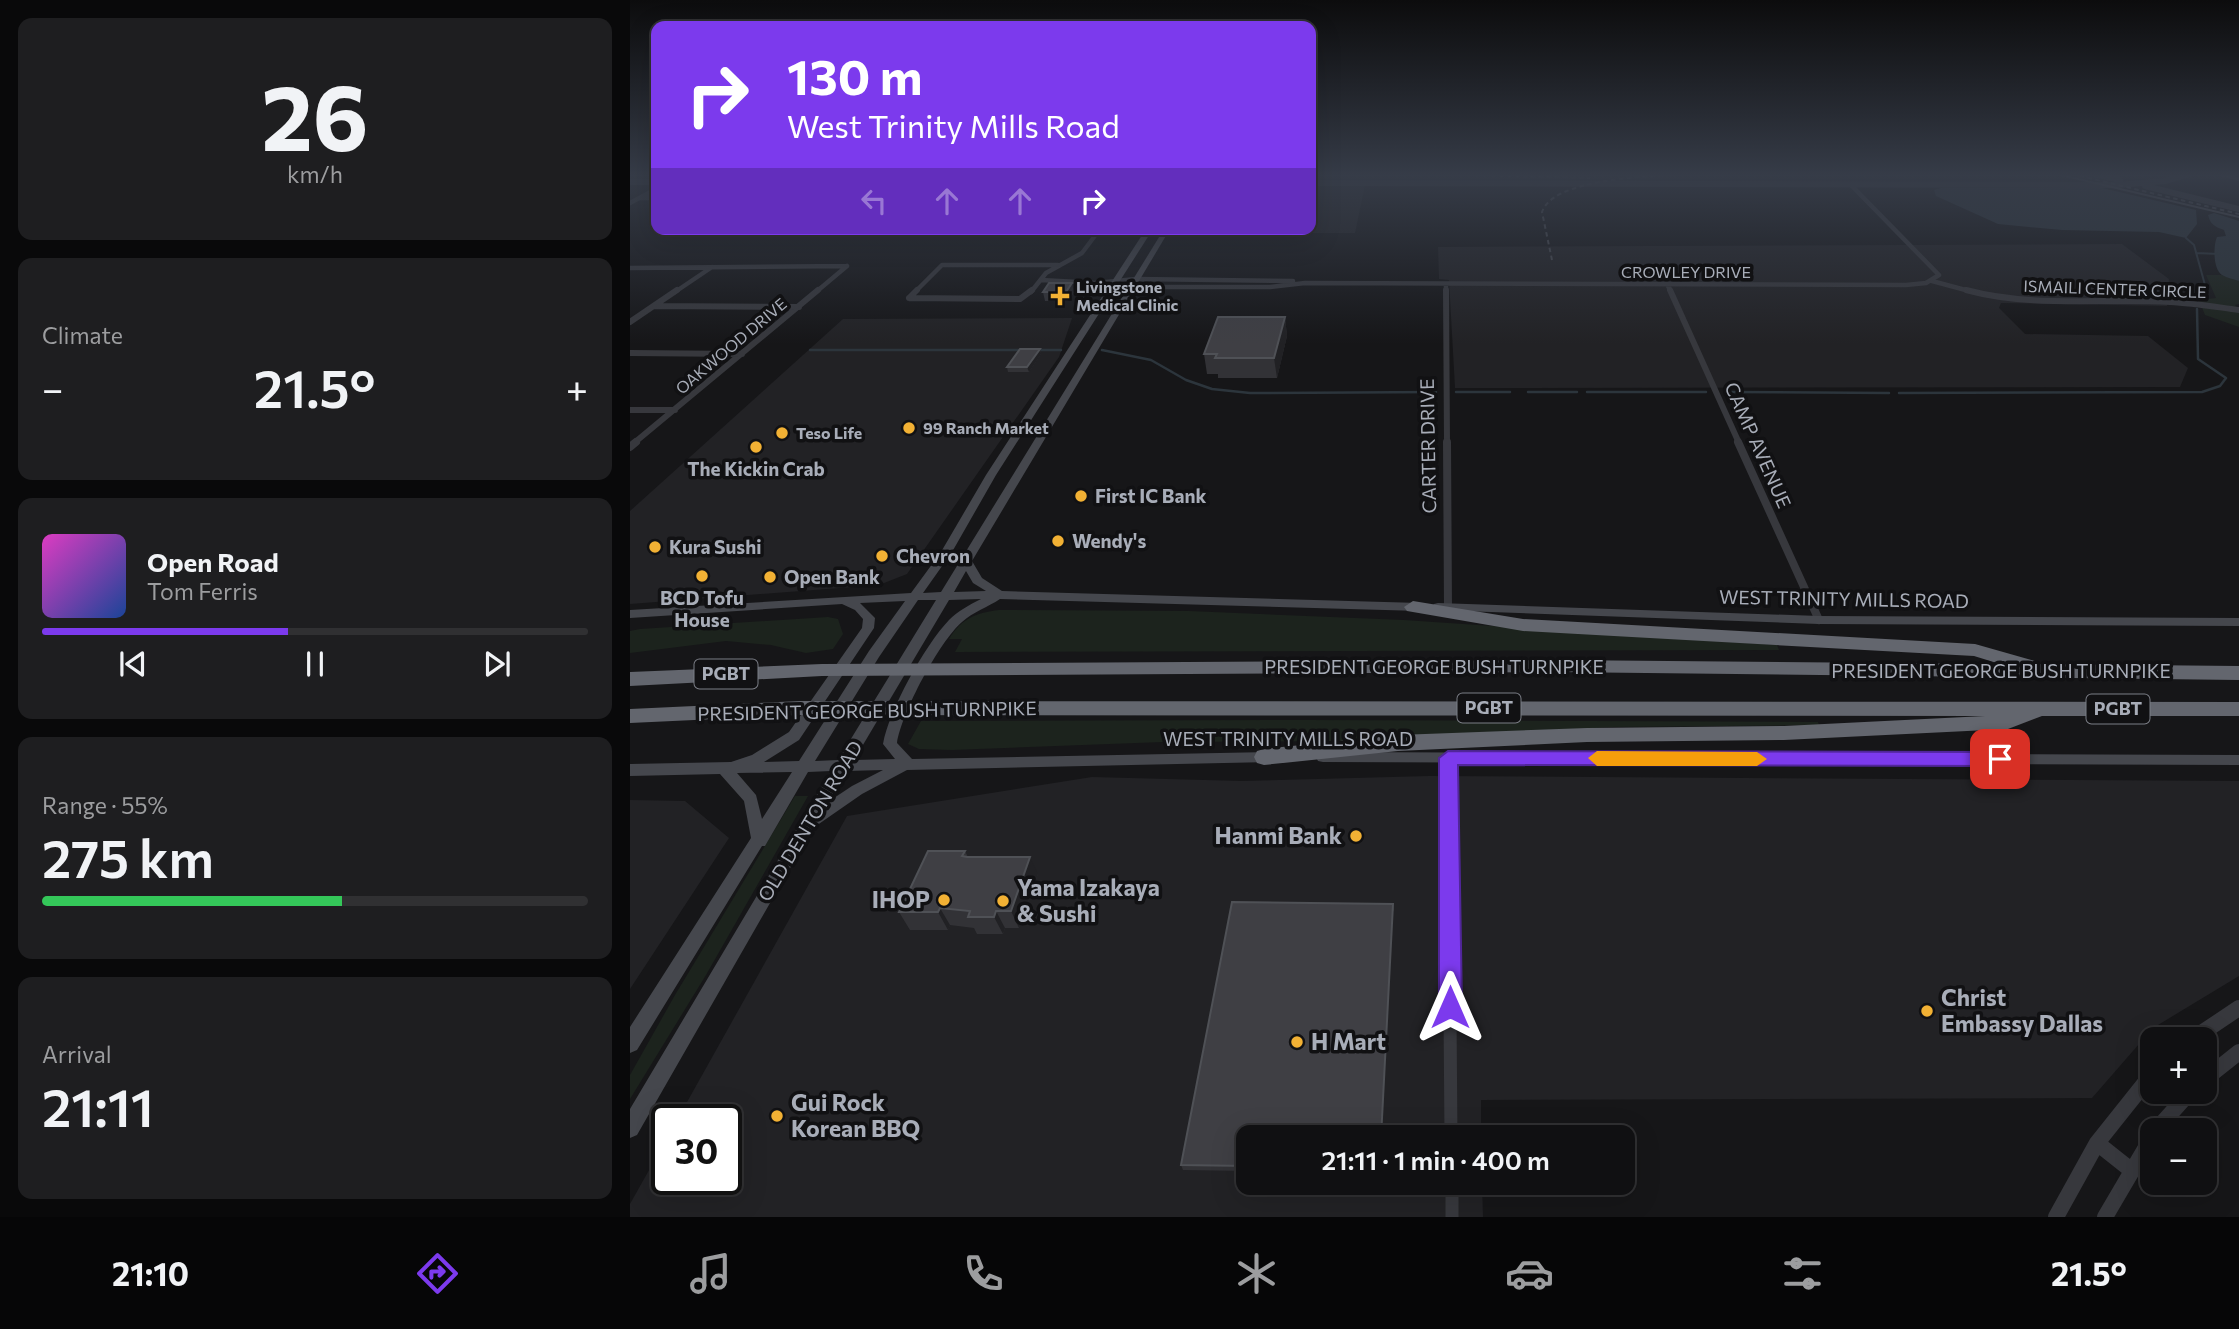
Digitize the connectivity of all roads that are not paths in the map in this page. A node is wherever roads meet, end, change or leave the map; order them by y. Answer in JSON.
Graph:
{"nodes":[{"id":1,"x":1897,"y":231,"type":"edge"},
{"id":2,"x":1096,"y":235,"type":"edge"},
{"id":3,"x":1146,"y":235,"type":"edge"},
{"id":4,"x":1163,"y":235,"type":"edge"},
{"id":5,"x":1061,"y":266,"type":"junction"},
{"id":6,"x":712,"y":267,"type":"junction"},
{"id":7,"x":630,"y":268,"type":"edge"},
{"id":8,"x":1041,"y":280,"type":"junction"},
{"id":9,"x":1933,"y":281,"type":"junction"},
{"id":10,"x":1115,"y":283,"type":"junction"},
{"id":11,"x":1134,"y":283,"type":"junction"},
{"id":12,"x":1446,"y":284,"type":"junction"},
{"id":13,"x":1667,"y":284,"type":"junction"},
{"id":14,"x":654,"y":306,"type":"junction"},
{"id":15,"x":799,"y":307,"type":"junction"},
{"id":16,"x":2239,"y":310,"type":"edge"},
{"id":17,"x":630,"y":322,"type":"edge"},
{"id":18,"x":630,"y":353,"type":"edge"},
{"id":19,"x":742,"y":354,"type":"junction"},
{"id":20,"x":1041,"y":397,"type":"junction"},
{"id":21,"x":1065,"y":397,"type":"junction"},
{"id":22,"x":630,"y":410,"type":"edge"},
{"id":23,"x":675,"y":410,"type":"junction"},
{"id":24,"x":630,"y":447,"type":"edge"},
{"id":25,"x":991,"y":475,"type":"junction"},
{"id":26,"x":1017,"y":475,"type":"junction"},
{"id":27,"x":967,"y":561,"type":"junction"},
{"id":28,"x":1001,"y":595,"type":"junction"},
{"id":29,"x":915,"y":596,"type":"junction"},
{"id":30,"x":945,"y":596,"type":"junction"},
{"id":31,"x":842,"y":600,"type":"junction"},
{"id":32,"x":1413,"y":607,"type":"junction"},
{"id":33,"x":1448,"y":608,"type":"junction"},
{"id":34,"x":630,"y":614,"type":"edge"},
{"id":35,"x":1819,"y":620,"type":"junction"},
{"id":36,"x":2239,"y":622,"type":"edge"},
{"id":37,"x":2044,"y":672,"type":"junction"},
{"id":38,"x":2239,"y":673,"type":"edge"},
{"id":39,"x":630,"y":679,"type":"edge"},
{"id":40,"x":2044,"y":708,"type":"junction"},
{"id":41,"x":2234,"y":709,"type":"edge"},
{"id":42,"x":630,"y":716,"type":"edge"},
{"id":43,"x":870,"y":722,"type":"joint"},
{"id":44,"x":806,"y":724,"type":"joint"},
{"id":45,"x":1264,"y":757,"type":"junction"},
{"id":46,"x":1448,"y":758,"type":"junction"},
{"id":47,"x":2239,"y":760,"type":"edge"},
{"id":48,"x":908,"y":764,"type":"junction"},
{"id":49,"x":842,"y":767,"type":"junction"},
{"id":50,"x":803,"y":769,"type":"junction"},
{"id":51,"x":630,"y":770,"type":"edge"},
{"id":52,"x":725,"y":770,"type":"junction"},
{"id":53,"x":806,"y":826,"type":"junction"},
{"id":54,"x":759,"y":841,"type":"junction"},
{"id":55,"x":2239,"y":1008,"type":"edge"},
{"id":56,"x":2210,"y":1027,"type":"edge"},
{"id":57,"x":630,"y":1044,"type":"edge"},
{"id":58,"x":2239,"y":1052,"type":"edge"},
{"id":59,"x":2217,"y":1069,"type":"edge"},
{"id":60,"x":2140,"y":1088,"type":"edge"},
{"id":61,"x":2180,"y":1104,"type":"edge"},
{"id":62,"x":2167,"y":1118,"type":"edge"},
{"id":63,"x":1451,"y":1125,"type":"edge"},
{"id":64,"x":630,"y":1128,"type":"edge"},
{"id":65,"x":2097,"y":1143,"type":"junction"},
{"id":66,"x":2140,"y":1157,"type":"edge"},
{"id":67,"x":2132,"y":1170,"type":"junction"},
{"id":68,"x":1452,"y":1195,"type":"edge"},
{"id":69,"x":1452,"y":1217,"type":"edge"},
{"id":70,"x":2056,"y":1217,"type":"edge"},
{"id":71,"x":2105,"y":1217,"type":"edge"}],
"edges":[{"from":1,"to":9,"type":"street"},
{"from":2,"to":5,"type":"street"},
{"from":3,"to":10,"type":"main road","name":"OLD DENTON ROAD"},
{"from":4,"to":11,"type":"main road","name":"OLD DENTON ROAD"},
{"from":5,"to":8,"type":"street"},
{"from":5,"to":8,"type":"street"},
{"from":6,"to":7,"type":"street"},
{"from":6,"to":14,"type":"street"},
{"from":6,"to":15,"type":"street","name":"OAKWOOD DRIVE"},
{"from":8,"to":10,"type":"street","name":"CROWLEY DRIVE"},
{"from":9,"to":13,"type":"street","name":"CROWLEY DRIVE"},
{"from":9,"to":16,"type":"street","name":"ISMAILI CENTER CIRCLE"},
{"from":10,"to":11,"type":"street","name":"CROWLEY DRIVE"},
{"from":10,"to":20,"type":"main road","name":"OLD DENTON ROAD"},
{"from":11,"to":12,"type":"street","name":"CROWLEY DRIVE"},
{"from":11,"to":21,"type":"main road","name":"OLD DENTON ROAD"},
{"from":12,"to":13,"type":"street","name":"CROWLEY DRIVE"},
{"from":12,"to":33,"type":"street","name":"CARTER DRIVE"},
{"from":13,"to":35,"type":"street","name":"CAMP AVENUE"},
{"from":14,"to":15,"type":"street"},
{"from":14,"to":17,"type":"street"},
{"from":15,"to":19,"type":"street","name":"OAKWOOD DRIVE"},
{"from":18,"to":19,"type":"street"},
{"from":19,"to":23,"type":"street","name":"OAKWOOD DRIVE"},
{"from":20,"to":21,"type":"main road"},
{"from":20,"to":25,"type":"main road","name":"OLD DENTON ROAD"},
{"from":21,"to":26,"type":"main road","name":"OLD DENTON ROAD"},
{"from":22,"to":23,"type":"street"},
{"from":23,"to":24,"type":"street","name":"OAKWOOD DRIVE"},
{"from":25,"to":26,"type":"main road"},
{"from":25,"to":29,"type":"main road","name":"OLD DENTON ROAD"},
{"from":26,"to":27,"type":"main road","name":"OLD DENTON ROAD"},
{"from":27,"to":28,"type":"main road"},
{"from":27,"to":30,"type":"main road","name":"OLD DENTON ROAD"},
{"from":28,"to":30,"type":"main road","name":"WEST TRINITY MILLS ROAD"},
{"from":28,"to":32,"type":"main road","name":"WEST TRINITY MILLS ROAD"},
{"from":28,"to":48,"type":"main road"},
{"from":29,"to":30,"type":"main road","name":"WEST TRINITY MILLS ROAD"},
{"from":29,"to":31,"type":"main road","name":"WEST TRINITY MILLS ROAD"},
{"from":29,"to":50,"type":"main road","name":"OLD DENTON ROAD"},
{"from":30,"to":43,"type":"main road","name":"OLD DENTON ROAD"},
{"from":31,"to":34,"type":"main road","name":"WEST TRINITY MILLS ROAD"},
{"from":31,"to":44,"type":"main road"},
{"from":32,"to":33,"type":"main road","name":"WEST TRINITY MILLS ROAD"},
{"from":32,"to":37,"type":"highway"},
{"from":33,"to":35,"type":"main road","name":"WEST TRINITY MILLS ROAD"},
{"from":35,"to":36,"type":"main road","name":"WEST TRINITY MILLS ROAD"},
{"from":37,"to":38,"type":"highway","name":"PRESIDENT GEORGE BUSH TURNPIKE","number":"PGBT"},
{"from":37,"to":39,"type":"highway","name":"PRESIDENT GEORGE BUSH TURNPIKE","number":"PGBT"},
{"from":40,"to":41,"type":"highway","name":"PRESIDENT GEORGE BUSH TURNPIKE","number":"PGBT"},
{"from":40,"to":42,"type":"highway","name":"PRESIDENT GEORGE BUSH TURNPIKE","number":"PGBT"},
{"from":40,"to":45,"type":"highway"},
{"from":43,"to":49,"type":"main road","name":"OLD DENTON ROAD"},
{"from":44,"to":52,"type":"main road"},
{"from":45,"to":46,"type":"main road","name":"WEST TRINITY MILLS ROAD"},
{"from":45,"to":48,"type":"main road","name":"WEST TRINITY MILLS ROAD"},
{"from":46,"to":47,"type":"main road","name":"WEST TRINITY MILLS ROAD"},
{"from":46,"to":63,"type":"street"},
{"from":48,"to":49,"type":"main road","name":"WEST TRINITY MILLS ROAD"},
{"from":48,"to":53,"type":"main road"},
{"from":49,"to":50,"type":"main road"},
{"from":49,"to":53,"type":"main road","name":"OLD DENTON ROAD"},
{"from":50,"to":52,"type":"main road"},
{"from":50,"to":54,"type":"main road","name":"OLD DENTON ROAD"},
{"from":51,"to":52,"type":"main road"},
{"from":52,"to":54,"type":"main road"},
{"from":53,"to":64,"type":"main road","name":"OLD DENTON ROAD"},
{"from":54,"to":57,"type":"main road","name":"OLD DENTON ROAD"},
{"from":55,"to":56,"type":"street"},
{"from":58,"to":59,"type":"street"},
{"from":60,"to":65,"type":"street"},
{"from":61,"to":62,"type":"street"},
{"from":65,"to":67,"type":"street"},
{"from":65,"to":70,"type":"street"},
{"from":66,"to":67,"type":"street"},
{"from":67,"to":71,"type":"street"},
{"from":68,"to":69,"type":"street"}]}
